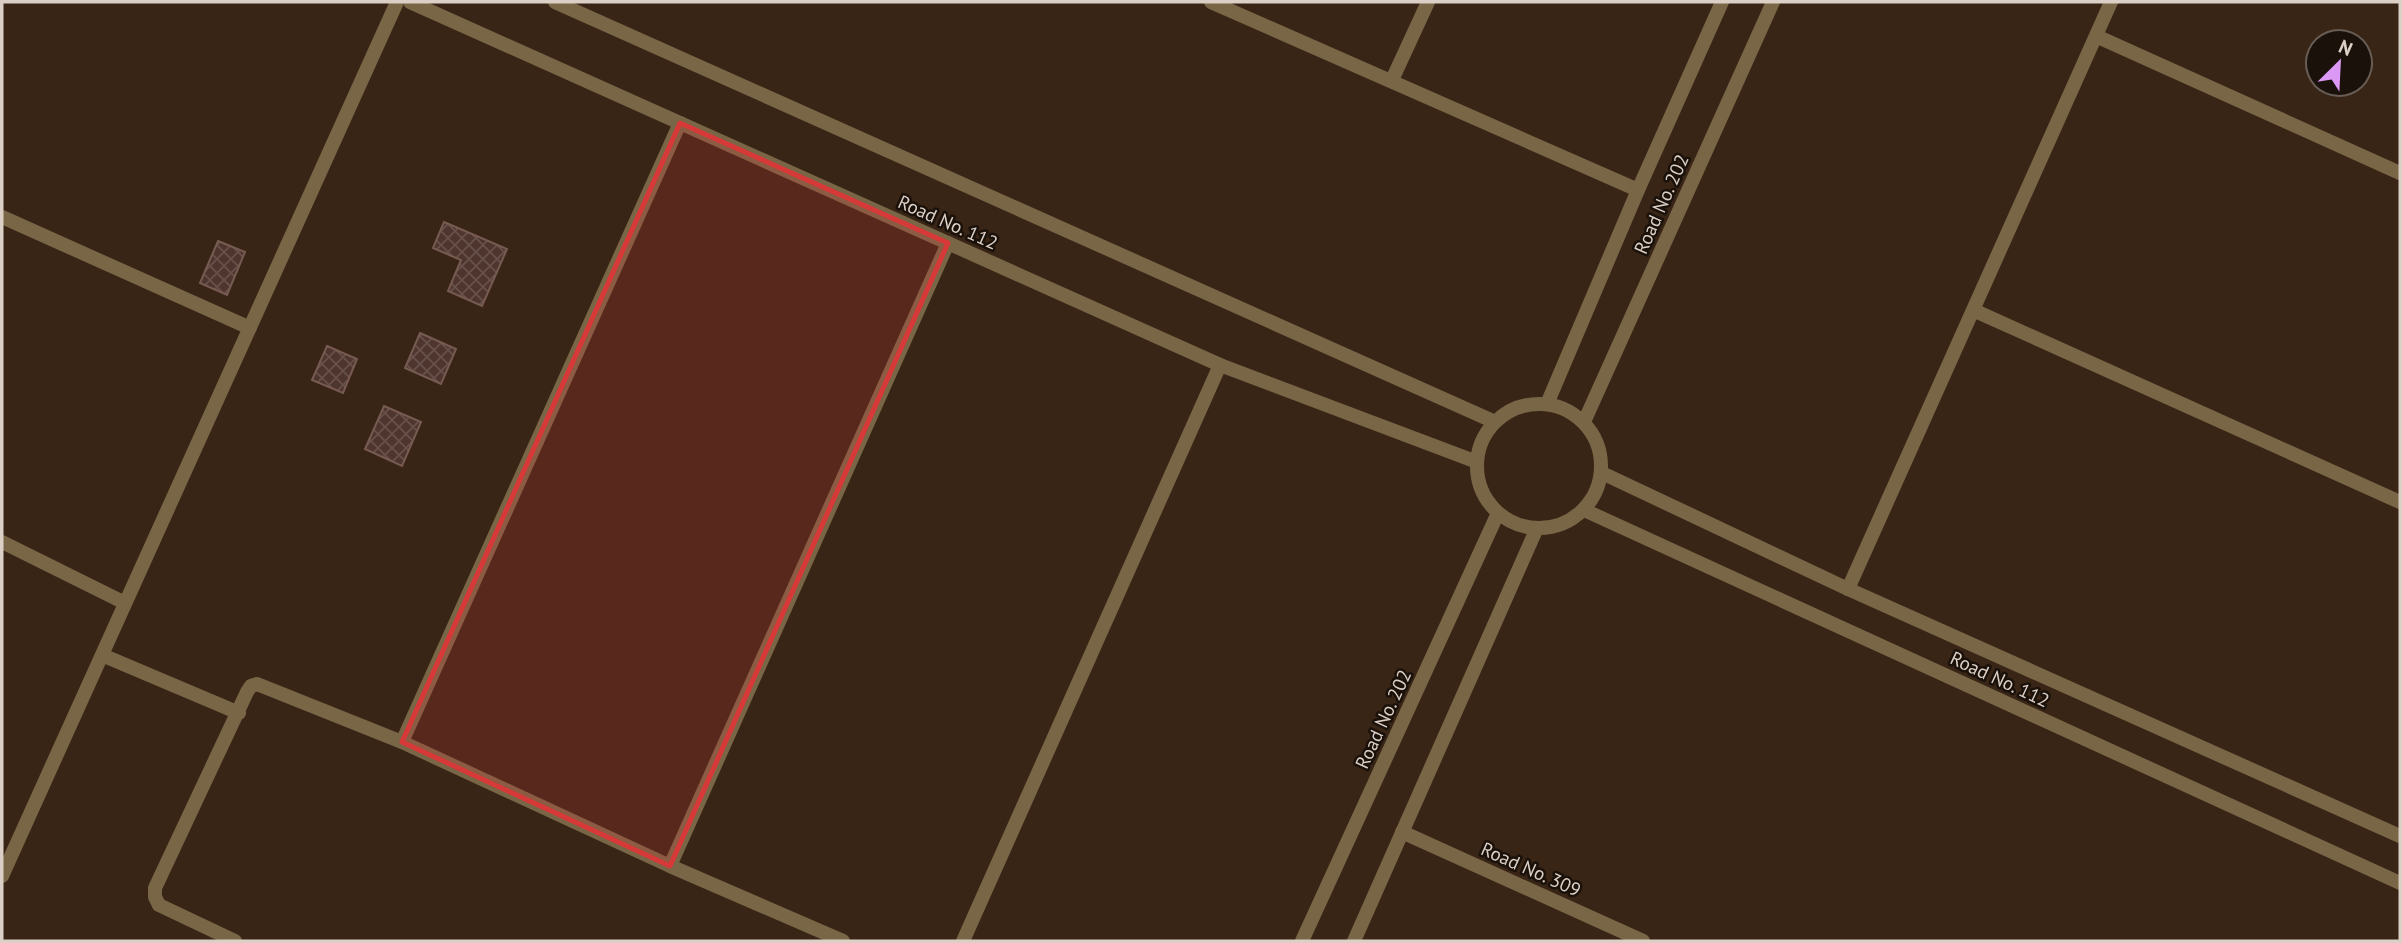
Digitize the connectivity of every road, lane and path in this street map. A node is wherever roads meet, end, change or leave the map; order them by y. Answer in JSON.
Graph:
{"nodes":[{"id":1,"x":397,"y":2,"type":"edge"},
{"id":2,"x":410,"y":2,"type":"edge"},
{"id":3,"x":555,"y":2,"type":"edge"},
{"id":4,"x":1211,"y":2,"type":"edge"},
{"id":5,"x":1428,"y":2,"type":"edge"},
{"id":6,"x":1722,"y":2,"type":"edge"},
{"id":7,"x":1773,"y":2,"type":"edge"},
{"id":8,"x":2111,"y":2,"type":"edge"},
{"id":9,"x":2096,"y":36,"type":"junction"},
{"id":10,"x":1392,"y":80,"type":"junction"},
{"id":11,"x":680,"y":123,"type":"junction"},
{"id":12,"x":2400,"y":173,"type":"edge"},
{"id":13,"x":1638,"y":190,"type":"junction"},
{"id":14,"x":2,"y":217,"type":"edge"},
{"id":15,"x":947,"y":243,"type":"junction"},
{"id":16,"x":1973,"y":310,"type":"junction"},
{"id":17,"x":250,"y":328,"type":"junction"},
{"id":18,"x":1220,"y":365,"type":"junction"},
{"id":19,"x":1547,"y":404,"type":"junction"},
{"id":20,"x":1494,"y":422,"type":"junction"},
{"id":21,"x":1584,"y":422,"type":"junction"},
{"id":22,"x":1477,"y":462,"type":"junction"},
{"id":23,"x":1602,"y":473,"type":"junction"},
{"id":24,"x":2400,"y":502,"type":"edge"},
{"id":25,"x":1584,"y":510,"type":"junction"},
{"id":26,"x":1498,"y":513,"type":"junction"},
{"id":27,"x":1537,"y":528,"type":"junction"},
{"id":28,"x":2,"y":542,"type":"edge"},
{"id":29,"x":1848,"y":589,"type":"junction"},
{"id":30,"x":125,"y":603,"type":"junction"},
{"id":31,"x":102,"y":655,"type":"junction"},
{"id":32,"x":239,"y":712,"type":"junction"},
{"id":33,"x":402,"y":742,"type":"junction"},
{"id":34,"x":1402,"y":832,"type":"junction"},
{"id":35,"x":2400,"y":836,"type":"edge"},
{"id":36,"x":670,"y":866,"type":"junction"},
{"id":37,"x":2,"y":876,"type":"edge"},
{"id":38,"x":2400,"y":883,"type":"edge"},
{"id":39,"x":234,"y":941,"type":"edge"},
{"id":40,"x":843,"y":941,"type":"edge"},
{"id":41,"x":963,"y":941,"type":"edge"},
{"id":42,"x":1302,"y":941,"type":"edge"},
{"id":43,"x":1354,"y":941,"type":"edge"},
{"id":44,"x":1643,"y":941,"type":"edge"}],
"edges":[{"from":1,"to":17,"type":"street"},
{"from":2,"to":11,"type":"street","name":"Road No. 112"},
{"from":3,"to":20,"type":"street"},
{"from":4,"to":10,"type":"street"},
{"from":5,"to":10,"type":"street"},
{"from":6,"to":13,"type":"street","name":"Road No. 202"},
{"from":7,"to":21,"type":"street","name":"Road No. 202"},
{"from":8,"to":9,"type":"street"},
{"from":9,"to":12,"type":"street"},
{"from":9,"to":16,"type":"street"},
{"from":10,"to":13,"type":"street"},
{"from":11,"to":15,"type":"street","name":"Road No. 112"},
{"from":11,"to":33,"type":"street"},
{"from":13,"to":19,"type":"street","name":"Road No. 202"},
{"from":14,"to":17,"type":"street"},
{"from":15,"to":18,"type":"street","name":"Road No. 112"},
{"from":15,"to":36,"type":"street"},
{"from":16,"to":24,"type":"street"},
{"from":16,"to":29,"type":"street"},
{"from":17,"to":30,"type":"street"},
{"from":18,"to":22,"type":"street","name":"Road No. 112"},
{"from":18,"to":41,"type":"street"},
{"from":19,"to":20,"type":"street"},
{"from":19,"to":21,"type":"street"},
{"from":20,"to":22,"type":"street"},
{"from":21,"to":23,"type":"street"},
{"from":22,"to":26,"type":"street"},
{"from":23,"to":25,"type":"street"},
{"from":23,"to":29,"type":"street","name":"Road No. 112"},
{"from":25,"to":27,"type":"street"},
{"from":25,"to":38,"type":"street","name":"Road No. 112"},
{"from":26,"to":27,"type":"street"},
{"from":26,"to":42,"type":"street","name":"Road No. 202"},
{"from":27,"to":34,"type":"street"},
{"from":28,"to":30,"type":"street"},
{"from":29,"to":35,"type":"street","name":"Road No. 112"},
{"from":30,"to":31,"type":"street"},
{"from":31,"to":32,"type":"street"},
{"from":31,"to":37,"type":"street"},
{"from":32,"to":33,"type":"street"},
{"from":32,"to":39,"type":"street"},
{"from":33,"to":36,"type":"street"},
{"from":34,"to":43,"type":"street"},
{"from":34,"to":44,"type":"street","name":"Road No. 309"},
{"from":36,"to":40,"type":"street"}]}
